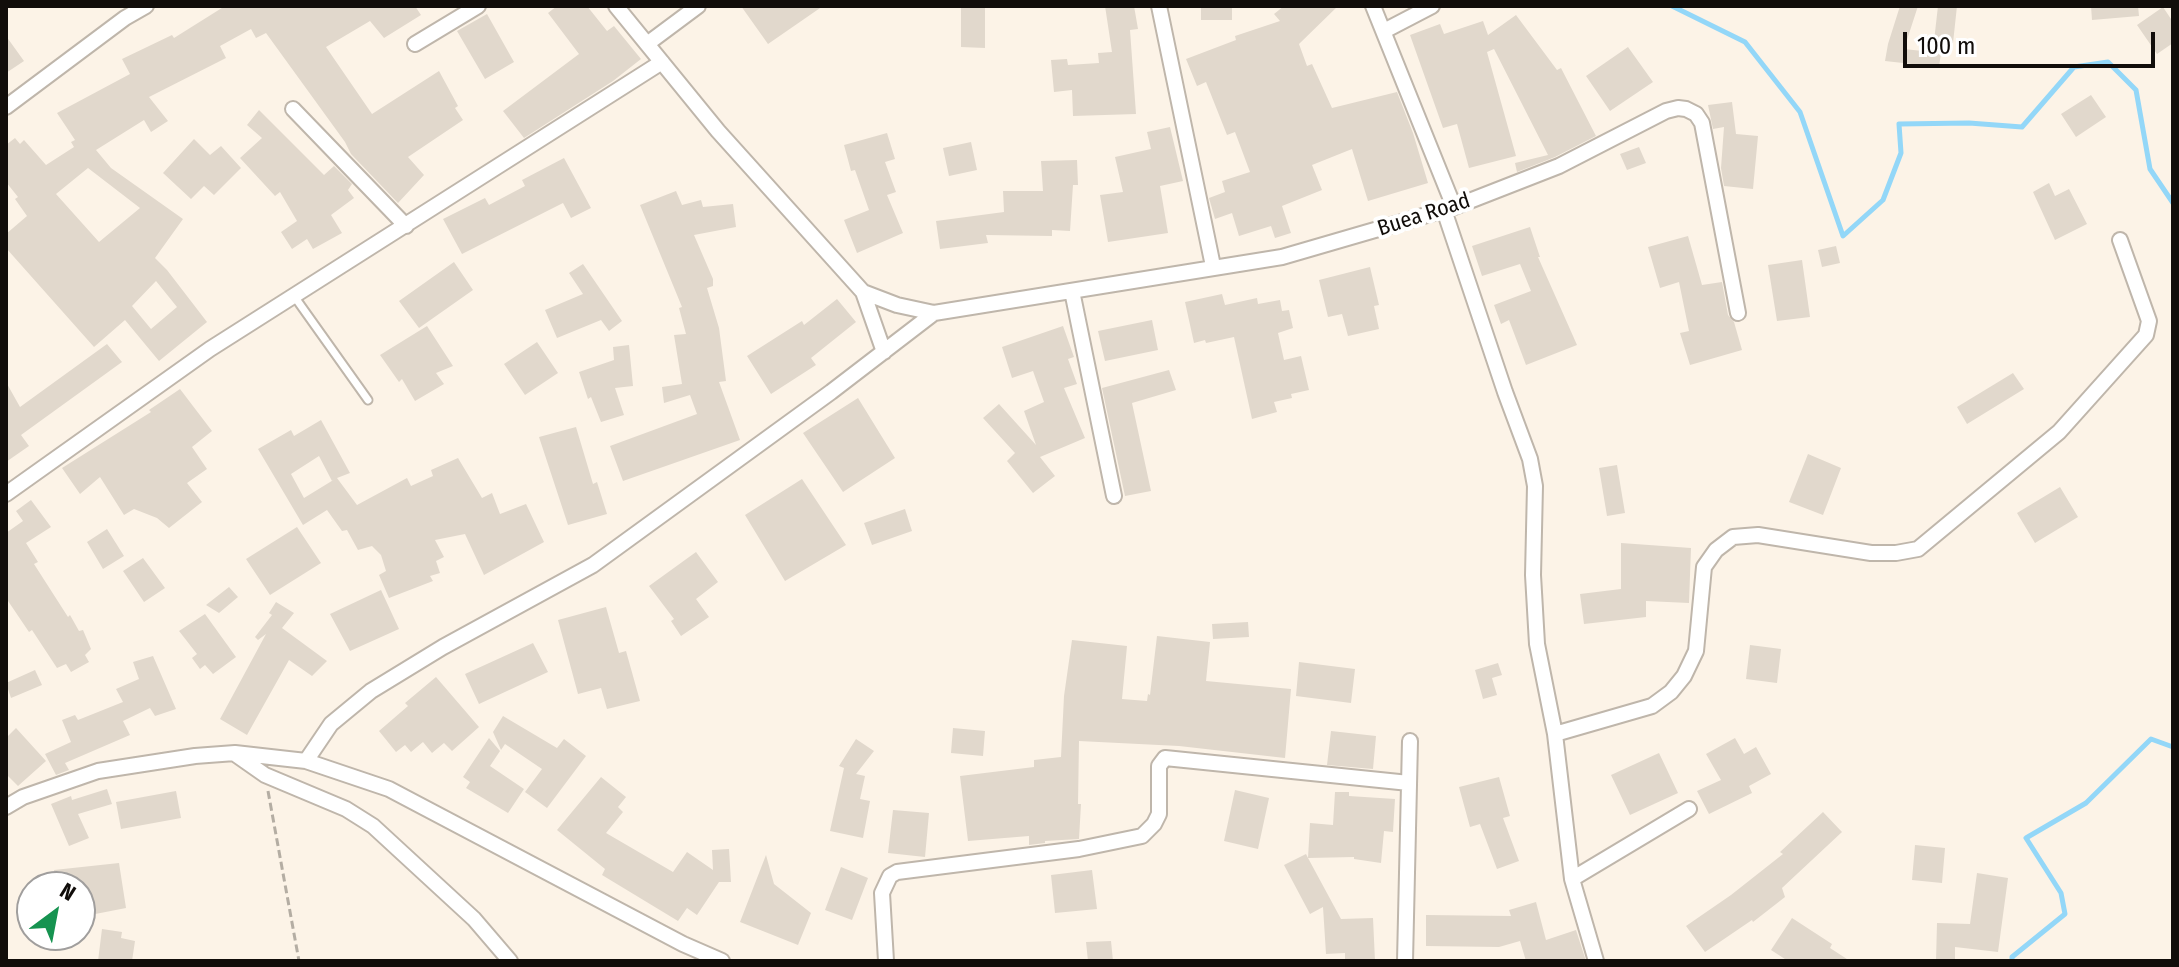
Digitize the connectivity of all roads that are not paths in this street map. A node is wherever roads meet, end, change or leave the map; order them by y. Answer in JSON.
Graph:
{"nodes":[{"id":1,"x":146,"y":6,"type":"edge"},
{"id":2,"x":478,"y":6,"type":"edge"},
{"id":3,"x":616,"y":6,"type":"edge"},
{"id":4,"x":698,"y":6,"type":"edge"},
{"id":5,"x":1159,"y":6,"type":"edge"},
{"id":6,"x":1373,"y":6,"type":"edge"},
{"id":7,"x":1432,"y":6,"type":"edge"},
{"id":8,"x":1384,"y":31,"type":"junction"},
{"id":9,"x":415,"y":44,"type":"dead end"},
{"id":10,"x":647,"y":44,"type":"junction"},
{"id":11,"x":662,"y":62,"type":"junction"},
{"id":12,"x":6,"y":107,"type":"edge"},
{"id":13,"x":293,"y":109,"type":"dead end"},
{"id":14,"x":1449,"y":208,"type":"junction"},
{"id":15,"x":406,"y":226,"type":"junction"},
{"id":16,"x":2120,"y":240,"type":"dead end"},
{"id":17,"x":1213,"y":266,"type":"junction"},
{"id":18,"x":1072,"y":291,"type":"junction"},
{"id":19,"x":863,"y":292,"type":"junction"},
{"id":20,"x":294,"y":296,"type":"junction"},
{"id":21,"x":934,"y":313,"type":"junction"},
{"id":22,"x":1738,"y":313,"type":"dead end"},
{"id":23,"x":884,"y":352,"type":"junction"},
{"id":24,"x":368,"y":400,"type":"dead end"},
{"id":25,"x":6,"y":494,"type":"edge"},
{"id":26,"x":1114,"y":496,"type":"dead end"},
{"id":27,"x":1555,"y":734,"type":"junction"},
{"id":28,"x":1410,"y":741,"type":"dead end"},
{"id":29,"x":235,"y":753,"type":"junction"},
{"id":30,"x":306,"y":761,"type":"junction"},
{"id":31,"x":1409,"y":783,"type":"junction"},
{"id":32,"x":6,"y":807,"type":"edge"},
{"id":33,"x":1689,"y":809,"type":"dead end"},
{"id":34,"x":1572,"y":879,"type":"junction"},
{"id":35,"x":510,"y":961,"type":"edge"},
{"id":36,"x":722,"y":961,"type":"edge"},
{"id":37,"x":886,"y":961,"type":"edge"},
{"id":38,"x":1405,"y":961,"type":"edge"},
{"id":39,"x":1596,"y":961,"type":"edge"}],
"edges":[{"from":1,"to":12,"type":"street"},
{"from":2,"to":9,"type":"street"},
{"from":3,"to":10,"type":"street"},
{"from":4,"to":10,"type":"street"},
{"from":5,"to":17,"type":"street"},
{"from":6,"to":8,"type":"street"},
{"from":7,"to":8,"type":"street"},
{"from":8,"to":14,"type":"street"},
{"from":10,"to":11,"type":"street"},
{"from":11,"to":15,"type":"street"},
{"from":11,"to":19,"type":"street"},
{"from":13,"to":15,"type":"street"},
{"from":14,"to":17,"type":"street","name":"Buea Road"},
{"from":14,"to":22,"type":"street","name":"Buea Road"},
{"from":14,"to":27,"type":"street"},
{"from":15,"to":20,"type":"street"},
{"from":16,"to":27,"type":"street"},
{"from":17,"to":18,"type":"street","name":"Buea Road"},
{"from":18,"to":21,"type":"street","name":"Buea Road"},
{"from":18,"to":26,"type":"street"},
{"from":19,"to":21,"type":"street"},
{"from":19,"to":23,"type":"street"},
{"from":20,"to":24,"type":"lane"},
{"from":20,"to":25,"type":"street"},
{"from":21,"to":23,"type":"street"},
{"from":23,"to":30,"type":"street"},
{"from":27,"to":34,"type":"street"},
{"from":28,"to":31,"type":"street"},
{"from":29,"to":30,"type":"street"},
{"from":29,"to":32,"type":"street"},
{"from":29,"to":35,"type":"street"},
{"from":30,"to":36,"type":"street"},
{"from":31,"to":37,"type":"street"},
{"from":31,"to":38,"type":"street"},
{"from":33,"to":34,"type":"street"},
{"from":34,"to":39,"type":"street"}]}
